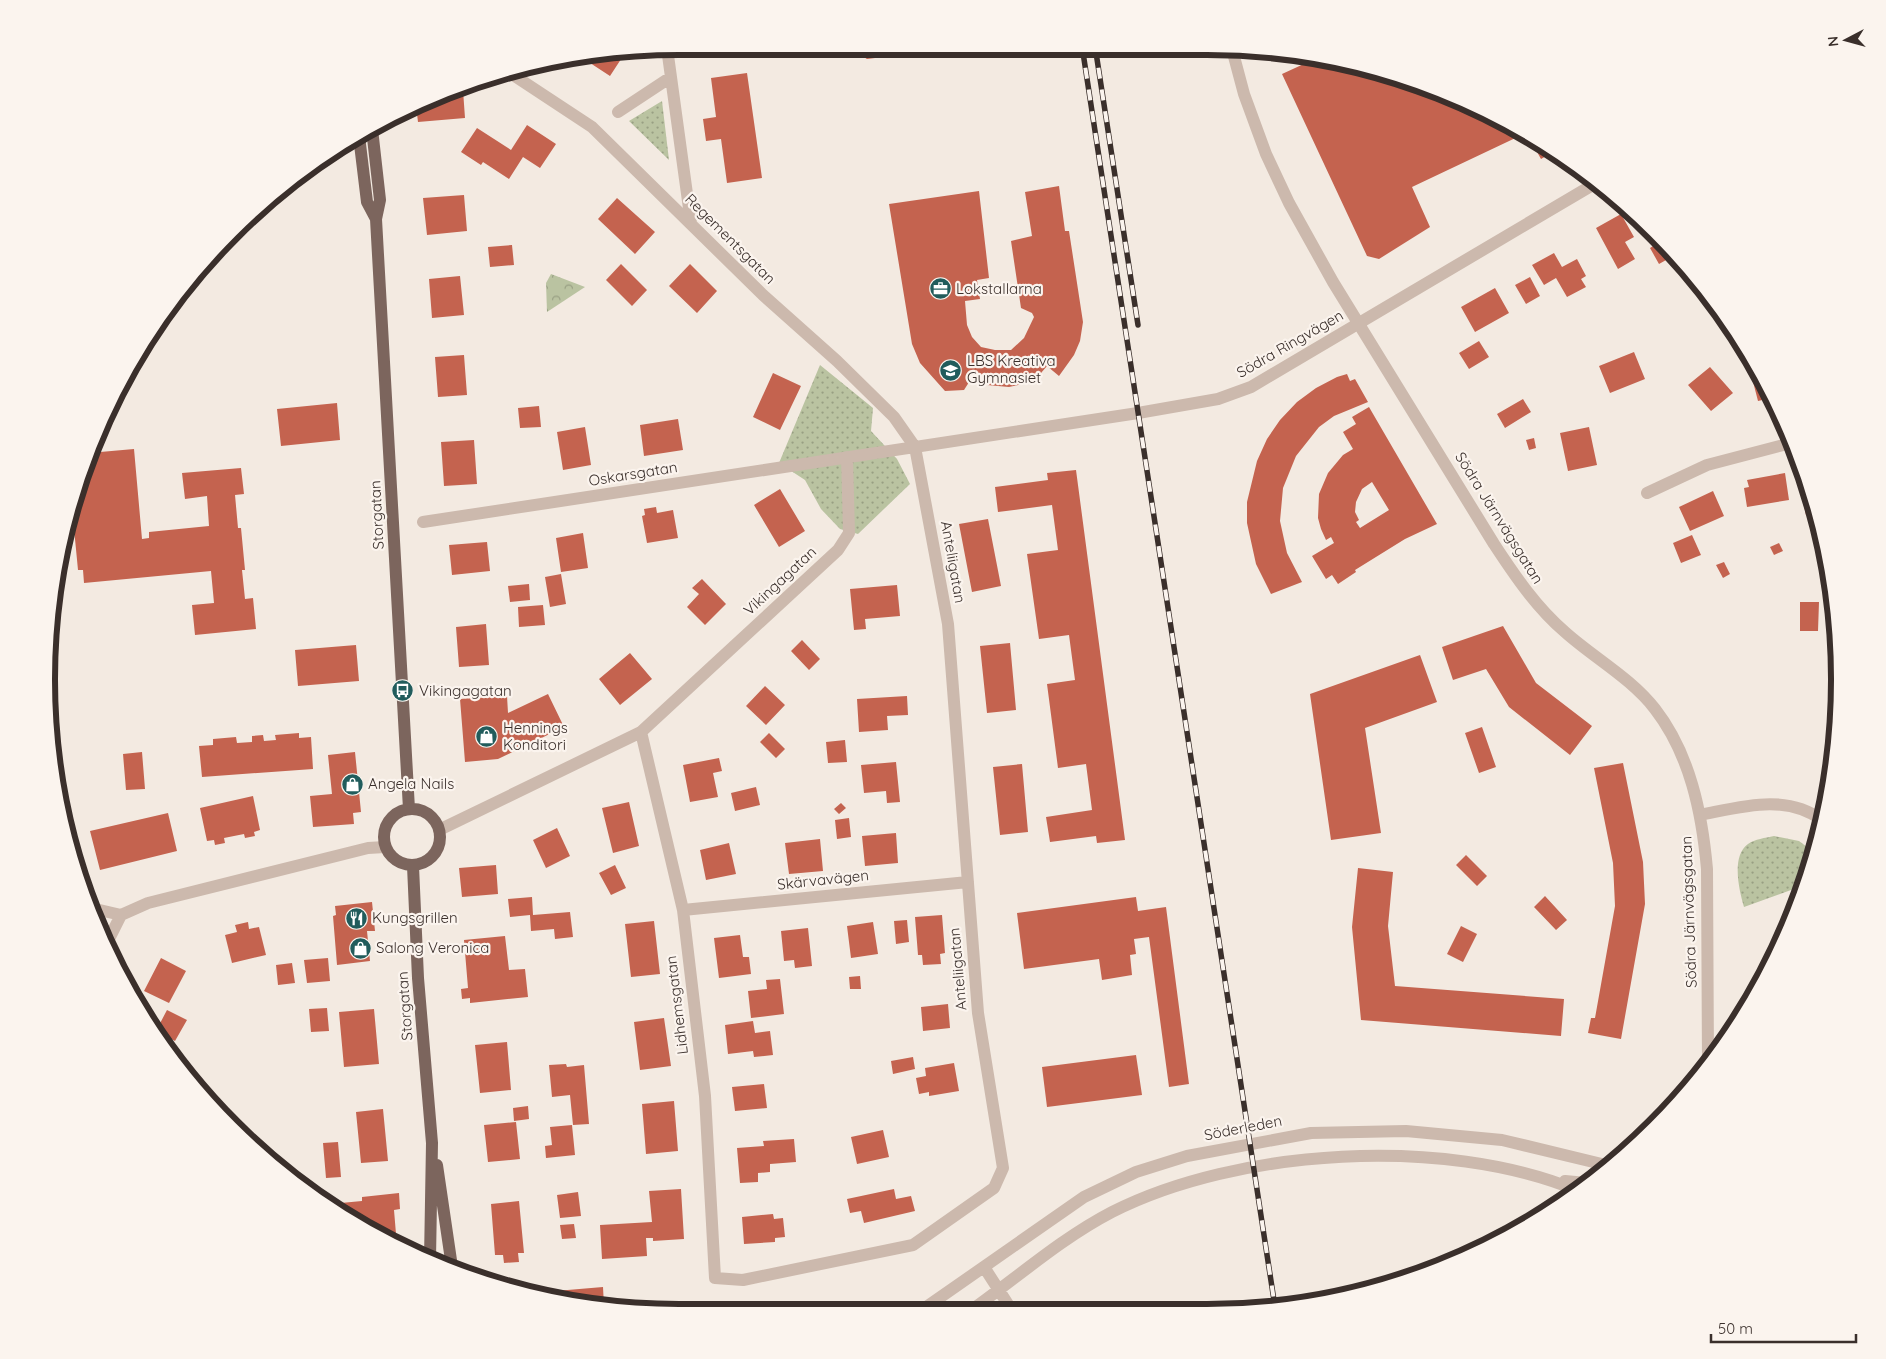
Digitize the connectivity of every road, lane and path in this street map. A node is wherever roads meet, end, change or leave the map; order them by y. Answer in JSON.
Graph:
{"nodes":[{"id":1,"x":668,"y":55,"type":"edge"},
{"id":2,"x":1234,"y":56,"type":"edge"},
{"id":3,"x":516,"y":77,"type":"edge"},
{"id":4,"x":671,"y":77,"type":"junction"},
{"id":5,"x":618,"y":112,"type":"dead end"},
{"id":6,"x":373,"y":136,"type":"edge"},
{"id":7,"x":360,"y":143,"type":"edge"},
{"id":8,"x":1590,"y":187,"type":"edge"},
{"id":9,"x":376,"y":219,"type":"junction"},
{"id":10,"x":691,"y":223,"type":"junction"},
{"id":11,"x":1360,"y":323,"type":"junction"},
{"id":12,"x":1784,"y":445,"type":"edge"},
{"id":13,"x":915,"y":447,"type":"junction"},
{"id":14,"x":847,"y":457,"type":"junction"},
{"id":15,"x":1647,"y":493,"type":"dead end"},
{"id":16,"x":423,"y":522,"type":"dead end"},
{"id":17,"x":641,"y":732,"type":"junction"},
{"id":18,"x":409,"y":809,"type":"junction"},
{"id":19,"x":1700,"y":815,"type":"junction"},
{"id":20,"x":1815,"y":817,"type":"edge"},
{"id":21,"x":439,"y":830,"type":"junction"},
{"id":22,"x":385,"y":847,"type":"junction"},
{"id":23,"x":413,"y":866,"type":"junction"},
{"id":24,"x":968,"y":882,"type":"junction"},
{"id":25,"x":100,"y":910,"type":"edge"},
{"id":26,"x":683,"y":910,"type":"junction"},
{"id":27,"x":121,"y":915,"type":"junction"},
{"id":28,"x":111,"y":936,"type":"edge"},
{"id":29,"x":1710,"y":1049,"type":"edge"},
{"id":30,"x":432,"y":1143,"type":"junction"},
{"id":31,"x":1600,"y":1164,"type":"edge"},
{"id":32,"x":1552,"y":1180,"type":"junction"},
{"id":33,"x":1577,"y":1182,"type":"edge"},
{"id":34,"x":1570,"y":1187,"type":"edge"},
{"id":35,"x":430,"y":1251,"type":"edge"},
{"id":36,"x":451,"y":1260,"type":"edge"},
{"id":37,"x":984,"y":1267,"type":"junction"},
{"id":38,"x":715,"y":1278,"type":"joint"},
{"id":39,"x":999,"y":1291,"type":"junction"},
{"id":40,"x":931,"y":1304,"type":"edge"},
{"id":41,"x":980,"y":1304,"type":"edge"},
{"id":42,"x":1008,"y":1304,"type":"edge"}],
"edges":[{"from":1,"to":4,"type":"street"},
{"from":2,"to":11,"type":"street","name":"Södra Järnvägsgatan"},
{"from":3,"to":10,"type":"street","name":"Regementsgatan"},
{"from":4,"to":5,"type":"street"},
{"from":4,"to":10,"type":"street"},
{"from":6,"to":9,"type":"main road","name":"Storgatan"},
{"from":7,"to":9,"type":"main road","name":"Storgatan"},
{"from":8,"to":11,"type":"street","name":"Södra Ringvägen"},
{"from":9,"to":18,"type":"main road","name":"Storgatan"},
{"from":10,"to":13,"type":"street","name":"Regementsgatan"},
{"from":11,"to":13,"type":"street","name":"Södra Ringvägen"},
{"from":11,"to":19,"type":"street","name":"Södra Järnvägsgatan"},
{"from":12,"to":15,"type":"street"},
{"from":13,"to":14,"type":"street","name":"Södra Ringvägen"},
{"from":13,"to":24,"type":"street","name":"Anteliigatan"},
{"from":14,"to":16,"type":"street","name":"Oskarsgatan"},
{"from":14,"to":17,"type":"street","name":"Vikingagatan"},
{"from":17,"to":21,"type":"street","name":"Vikingagatan"},
{"from":17,"to":26,"type":"street","name":"Lidhemsgatan"},
{"from":18,"to":21,"type":"main road"},
{"from":18,"to":22,"type":"main road"},
{"from":19,"to":20,"type":"street"},
{"from":19,"to":29,"type":"street","name":"Södra Järnvägsgatan"},
{"from":21,"to":23,"type":"main road"},
{"from":22,"to":23,"type":"main road"},
{"from":22,"to":27,"type":"street"},
{"from":23,"to":30,"type":"main road","name":"Storgatan"},
{"from":24,"to":26,"type":"street","name":"Skärvavägen"},
{"from":24,"to":38,"type":"street","name":"Anteliigatan"},
{"from":25,"to":27,"type":"street"},
{"from":26,"to":38,"type":"street","name":"Lidhemsgatan"},
{"from":27,"to":28,"type":"street"},
{"from":30,"to":35,"type":"main road","name":"Storgatan"},
{"from":30,"to":36,"type":"main road","name":"Storgatan"},
{"from":31,"to":37,"type":"street","name":"Söderleden"},
{"from":32,"to":33,"type":"street"},
{"from":32,"to":34,"type":"street"},
{"from":32,"to":39,"type":"street"},
{"from":37,"to":39,"type":"street"},
{"from":37,"to":40,"type":"street","name":"Söderleden"},
{"from":39,"to":41,"type":"street"},
{"from":39,"to":42,"type":"street"}]}
